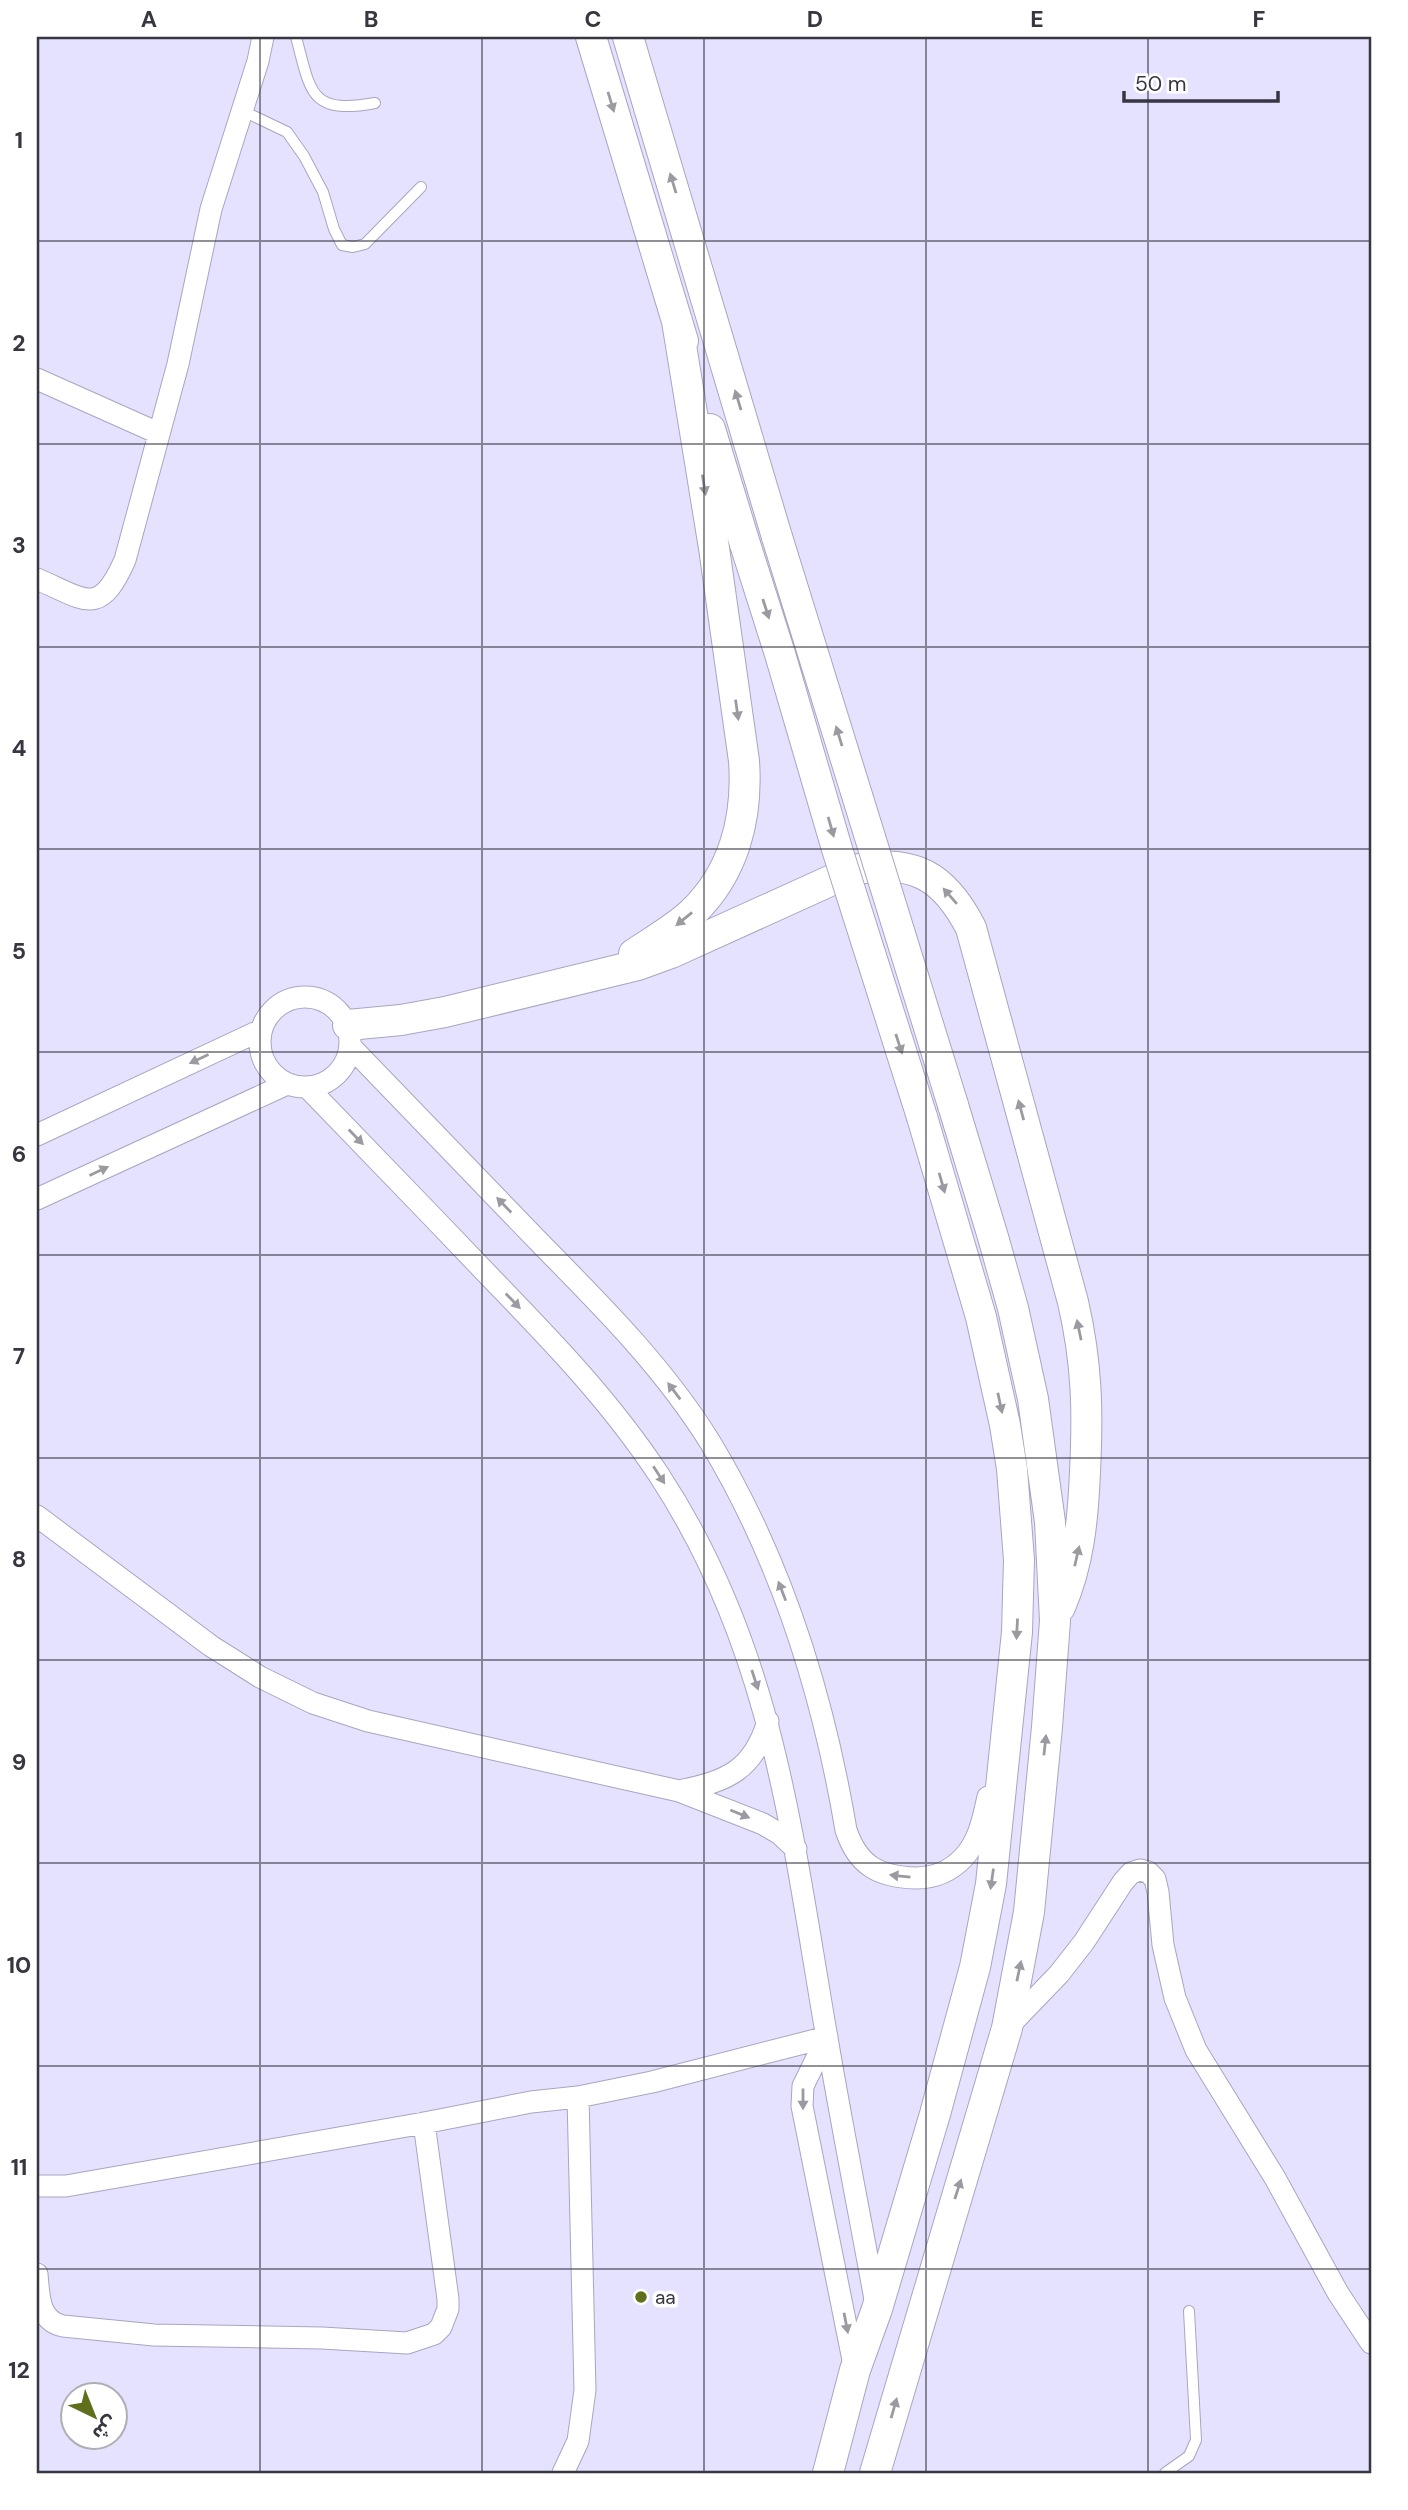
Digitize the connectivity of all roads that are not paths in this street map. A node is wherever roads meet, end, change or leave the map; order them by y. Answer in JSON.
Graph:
{"nodes":[{"id":1,"x":263,"y":37,"type":"edge"},
{"id":2,"x":296,"y":37,"type":"edge"},
{"id":3,"x":591,"y":37,"type":"edge"},
{"id":4,"x":628,"y":37,"type":"edge"},
{"id":5,"x":375,"y":103,"type":"dead end"},
{"id":6,"x":243,"y":111,"type":"junction"},
{"id":7,"x":421,"y":187,"type":"dead end"},
{"id":8,"x":677,"y":321,"type":"junction"},
{"id":9,"x":37,"y":379,"type":"edge"},
{"id":10,"x":158,"y":433,"type":"junction"},
{"id":11,"x":37,"y":579,"type":"edge"},
{"id":12,"x":604,"y":974,"type":"junction"},
{"id":13,"x":261,"y":1030,"type":"junction"},
{"id":14,"x":349,"y":1036,"type":"junction"},
{"id":15,"x":287,"y":1084,"type":"junction"},
{"id":16,"x":308,"y":1088,"type":"junction"},
{"id":17,"x":37,"y":1135,"type":"edge"},
{"id":18,"x":37,"y":1199,"type":"edge"},
{"id":19,"x":37,"y":1516,"type":"edge"},
{"id":20,"x":1055,"y":1621,"type":"junction"},
{"id":21,"x":768,"y":1721,"type":"junction"},
{"id":22,"x":1007,"y":1745,"type":"junction"},
{"id":23,"x":679,"y":1791,"type":"junction"},
{"id":24,"x":796,"y":1849,"type":"junction"},
{"id":25,"x":1007,"y":2028,"type":"junction"},
{"id":26,"x":827,"y":2036,"type":"junction"},
{"id":27,"x":578,"y":2097,"type":"junction"},
{"id":28,"x":935,"y":2114,"type":"junction"},
{"id":29,"x":424,"y":2123,"type":"junction"},
{"id":30,"x":979,"y":2124,"type":"junction"},
{"id":31,"x":37,"y":2186,"type":"edge"},
{"id":32,"x":37,"y":2274,"type":"edge"},
{"id":33,"x":877,"y":2309,"type":"junction"},
{"id":34,"x":1189,"y":2311,"type":"dead end"},
{"id":35,"x":1371,"y":2343,"type":"edge"},
{"id":36,"x":855,"y":2370,"type":"junction"},
{"id":37,"x":563,"y":2473,"type":"edge"},
{"id":38,"x":828,"y":2473,"type":"edge"},
{"id":39,"x":875,"y":2473,"type":"edge"},
{"id":40,"x":1165,"y":2473,"type":"edge"}],
"edges":[{"from":1,"to":6,"type":"street"},
{"from":2,"to":5,"type":"lane"},
{"from":3,"to":8,"type":"main road","one_way":true},
{"from":20,"to":4,"type":"main road","one_way":true,"bridge":true},
{"from":6,"to":7,"type":"lane"},
{"from":6,"to":10,"type":"street"},
{"from":8,"to":12,"type":"main road","one_way":true},
{"from":8,"to":22,"type":"main road","one_way":true,"bridge":true},
{"from":9,"to":10,"type":"street"},
{"from":10,"to":11,"type":"street"},
{"from":12,"to":14,"type":"main road"},
{"from":20,"to":12,"type":"main road","one_way":true},
{"from":13,"to":14,"type":"street"},
{"from":13,"to":15,"type":"street"},
{"from":13,"to":17,"type":"street","one_way":true},
{"from":14,"to":16,"type":"street"},
{"from":22,"to":14,"type":"street","one_way":true},
{"from":15,"to":16,"type":"street"},
{"from":18,"to":15,"type":"street","one_way":true},
{"from":16,"to":21,"type":"street","one_way":true},
{"from":19,"to":23,"type":"street"},
{"from":25,"to":20,"type":"main road","one_way":true},
{"from":21,"to":23,"type":"street"},
{"from":21,"to":24,"type":"street"},
{"from":22,"to":28,"type":"main road","one_way":true},
{"from":23,"to":24,"type":"street","one_way":true},
{"from":24,"to":26,"type":"street"},
{"from":25,"to":30,"type":"main road"},
{"from":25,"to":35,"type":"street"},
{"from":26,"to":27,"type":"street"},
{"from":26,"to":33,"type":"street"},
{"from":26,"to":36,"type":"street","one_way":true},
{"from":27,"to":29,"type":"street"},
{"from":27,"to":37,"type":"street"},
{"from":28,"to":30,"type":"main road"},
{"from":28,"to":33,"type":"main road"},
{"from":29,"to":31,"type":"street"},
{"from":29,"to":32,"type":"street"},
{"from":39,"to":30,"type":"main road","one_way":true},
{"from":33,"to":36,"type":"main road"},
{"from":34,"to":40,"type":"lane"},
{"from":36,"to":38,"type":"main road"}]}
